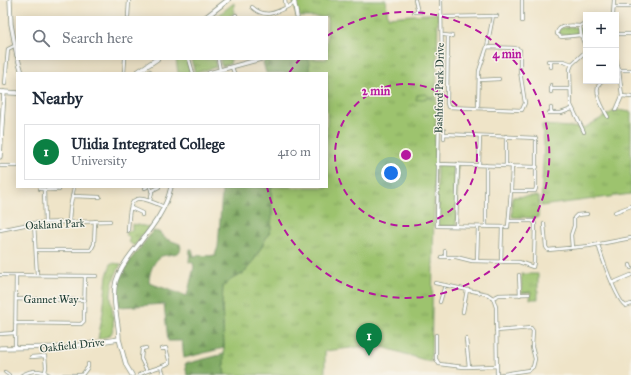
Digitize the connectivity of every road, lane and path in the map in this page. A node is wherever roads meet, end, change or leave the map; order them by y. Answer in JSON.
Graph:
{"nodes":[{"id":1,"x":10,"y":0,"type":"edge"},
{"id":2,"x":129,"y":0,"type":"edge"},
{"id":3,"x":228,"y":0,"type":"edge"},
{"id":4,"x":285,"y":0,"type":"edge"},
{"id":5,"x":415,"y":0,"type":"edge"},
{"id":6,"x":441,"y":0,"type":"edge"},
{"id":7,"x":522,"y":0,"type":"edge"},
{"id":8,"x":614,"y":0,"type":"edge"},
{"id":9,"x":294,"y":2,"type":"edge"},
{"id":10,"x":252,"y":7,"type":"dead end"},
{"id":11,"x":286,"y":7,"type":"junction"},
{"id":12,"x":614,"y":7,"type":"junction"},
{"id":13,"x":631,"y":7,"type":"edge"},
{"id":14,"x":417,"y":12,"type":"dead end"},
{"id":15,"x":613,"y":12,"type":"edge"},
{"id":16,"x":128,"y":16,"type":"edge"},
{"id":17,"x":207,"y":16,"type":"edge"},
{"id":18,"x":297,"y":16,"type":"edge"},
{"id":19,"x":492,"y":16,"type":"junction"},
{"id":20,"x":497,"y":16,"type":"dead end"},
{"id":21,"x":441,"y":17,"type":"junction"},
{"id":22,"x":522,"y":21,"type":"dead end"},
{"id":23,"x":583,"y":24,"type":"edge"},
{"id":24,"x":580,"y":26,"type":"junction"},
{"id":25,"x":619,"y":34,"type":"edge"},
{"id":26,"x":631,"y":34,"type":"edge"},
{"id":27,"x":444,"y":35,"type":"dead end"},
{"id":28,"x":581,"y":35,"type":"junction"},
{"id":29,"x":448,"y":36,"type":"junction"},
{"id":30,"x":452,"y":36,"type":"dead end"},
{"id":31,"x":14,"y":46,"type":"junction"},
{"id":32,"x":487,"y":47,"type":"junction"},
{"id":33,"x":585,"y":48,"type":"edge"},
{"id":34,"x":16,"y":53,"type":"edge"},
{"id":35,"x":583,"y":53,"type":"edge"},
{"id":36,"x":18,"y":60,"type":"edge"},
{"id":37,"x":125,"y":60,"type":"edge"},
{"id":38,"x":156,"y":60,"type":"edge"},
{"id":39,"x":188,"y":60,"type":"edge"},
{"id":40,"x":218,"y":60,"type":"edge"},
{"id":41,"x":254,"y":60,"type":"edge"},
{"id":42,"x":572,"y":64,"type":"junction"},
{"id":43,"x":551,"y":66,"type":"dead end"},
{"id":44,"x":232,"y":67,"type":"junction"},
{"id":45,"x":220,"y":70,"type":"junction"},
{"id":46,"x":619,"y":70,"type":"joint"},
{"id":47,"x":631,"y":70,"type":"edge"},
{"id":48,"x":22,"y":72,"type":"edge"},
{"id":49,"x":124,"y":72,"type":"edge"},
{"id":50,"x":138,"y":72,"type":"edge"},
{"id":51,"x":193,"y":72,"type":"edge"},
{"id":52,"x":213,"y":72,"type":"edge"},
{"id":53,"x":234,"y":72,"type":"edge"},
{"id":54,"x":620,"y":77,"type":"joint"},
{"id":55,"x":498,"y":79,"type":"dead end"},
{"id":56,"x":479,"y":80,"type":"junction"},
{"id":57,"x":5,"y":84,"type":"dead end"},
{"id":58,"x":599,"y":84,"type":"edge"},
{"id":59,"x":551,"y":85,"type":"dead end"},
{"id":60,"x":570,"y":89,"type":"junction"},
{"id":61,"x":2,"y":92,"type":"edge"},
{"id":62,"x":16,"y":93,"type":"edge"},
{"id":63,"x":622,"y":96,"type":"junction"},
{"id":64,"x":631,"y":97,"type":"edge"},
{"id":65,"x":478,"y":108,"type":"junction"},
{"id":66,"x":551,"y":108,"type":"dead end"},
{"id":67,"x":572,"y":109,"type":"junction"},
{"id":68,"x":616,"y":110,"type":"dead end"},
{"id":69,"x":608,"y":116,"type":"dead end"},
{"id":70,"x":444,"y":130,"type":"dead end"},
{"id":71,"x":584,"y":132,"type":"dead end"},
{"id":72,"x":444,"y":134,"type":"junction"},
{"id":73,"x":480,"y":136,"type":"junction"},
{"id":74,"x":506,"y":136,"type":"junction"},
{"id":75,"x":444,"y":138,"type":"dead end"},
{"id":76,"x":0,"y":153,"type":"edge"},
{"id":77,"x":0,"y":157,"type":"edge"},
{"id":78,"x":438,"y":164,"type":"junction"},
{"id":79,"x":458,"y":164,"type":"junction"},
{"id":80,"x":480,"y":165,"type":"junction"},
{"id":81,"x":486,"y":165,"type":"junction"},
{"id":82,"x":0,"y":166,"type":"edge"},
{"id":83,"x":16,"y":166,"type":"edge"},
{"id":84,"x":506,"y":166,"type":"junction"},
{"id":85,"x":512,"y":166,"type":"junction"},
{"id":86,"x":537,"y":167,"type":"junction"},
{"id":87,"x":74,"y":188,"type":"edge"},
{"id":88,"x":148,"y":188,"type":"edge"},
{"id":89,"x":158,"y":188,"type":"edge"},
{"id":90,"x":171,"y":188,"type":"edge"},
{"id":91,"x":40,"y":189,"type":"dead end"},
{"id":92,"x":44,"y":190,"type":"junction"},
{"id":93,"x":59,"y":190,"type":"dead end"},
{"id":94,"x":152,"y":191,"type":"junction"},
{"id":95,"x":511,"y":191,"type":"junction"},
{"id":96,"x":72,"y":196,"type":"junction"},
{"id":97,"x":100,"y":197,"type":"dead end"},
{"id":98,"x":150,"y":201,"type":"junction"},
{"id":99,"x":631,"y":206,"type":"edge"},
{"id":100,"x":131,"y":208,"type":"junction"},
{"id":101,"x":164,"y":208,"type":"junction"},
{"id":102,"x":614,"y":212,"type":"dead end"},
{"id":103,"x":142,"y":213,"type":"dead end"},
{"id":104,"x":587,"y":214,"type":"dead end"},
{"id":105,"x":95,"y":221,"type":"junction"},
{"id":106,"x":110,"y":221,"type":"dead end"},
{"id":107,"x":509,"y":221,"type":"junction"},
{"id":108,"x":69,"y":222,"type":"junction"},
{"id":109,"x":45,"y":223,"type":"junction"},
{"id":110,"x":34,"y":224,"type":"junction"},
{"id":111,"x":544,"y":224,"type":"dead end"},
{"id":112,"x":456,"y":226,"type":"junction"},
{"id":113,"x":478,"y":227,"type":"junction"},
{"id":114,"x":486,"y":227,"type":"junction"},
{"id":115,"x":502,"y":227,"type":"junction"},
{"id":116,"x":0,"y":230,"type":"edge"},
{"id":117,"x":128,"y":231,"type":"dead end"},
{"id":118,"x":631,"y":238,"type":"edge"},
{"id":119,"x":598,"y":244,"type":"junction"},
{"id":120,"x":572,"y":248,"type":"junction"},
{"id":121,"x":36,"y":250,"type":"junction"},
{"id":122,"x":445,"y":251,"type":"dead end"},
{"id":123,"x":441,"y":257,"type":"dead end"},
{"id":124,"x":445,"y":257,"type":"junction"},
{"id":125,"x":477,"y":262,"type":"junction"},
{"id":126,"x":501,"y":262,"type":"junction"},
{"id":127,"x":0,"y":275,"type":"edge"},
{"id":128,"x":16,"y":275,"type":"junction"},
{"id":129,"x":37,"y":275,"type":"junction"},
{"id":130,"x":631,"y":275,"type":"edge"},
{"id":131,"x":85,"y":276,"type":"junction"},
{"id":132,"x":96,"y":276,"type":"dead end"},
{"id":133,"x":519,"y":276,"type":"dead end"},
{"id":134,"x":435,"y":283,"type":"dead end"},
{"id":135,"x":612,"y":283,"type":"junction"},
{"id":136,"x":445,"y":285,"type":"junction"},
{"id":137,"x":467,"y":290,"type":"junction"},
{"id":138,"x":529,"y":294,"type":"dead end"},
{"id":139,"x":520,"y":295,"type":"junction"},
{"id":140,"x":493,"y":298,"type":"junction"},
{"id":141,"x":16,"y":299,"type":"junction"},
{"id":142,"x":85,"y":300,"type":"junction"},
{"id":143,"x":440,"y":302,"type":"dead end"},
{"id":144,"x":631,"y":304,"type":"edge"},
{"id":145,"x":463,"y":312,"type":"dead end"},
{"id":146,"x":16,"y":323,"type":"junction"},
{"id":147,"x":496,"y":331,"type":"junction"},
{"id":148,"x":15,"y":333,"type":"junction"},
{"id":149,"x":0,"y":334,"type":"edge"},
{"id":150,"x":436,"y":335,"type":"dead end"},
{"id":151,"x":119,"y":339,"type":"junction"},
{"id":152,"x":466,"y":339,"type":"dead end"},
{"id":153,"x":0,"y":348,"type":"edge"},
{"id":154,"x":15,"y":348,"type":"junction"},
{"id":155,"x":162,"y":349,"type":"dead end"},
{"id":156,"x":139,"y":350,"type":"dead end"},
{"id":157,"x":31,"y":358,"type":"dead end"},
{"id":158,"x":88,"y":364,"type":"dead end"},
{"id":159,"x":497,"y":366,"type":"junction"},
{"id":160,"x":161,"y":367,"type":"junction"},
{"id":161,"x":469,"y":367,"type":"junction"},
{"id":162,"x":147,"y":371,"type":"junction"},
{"id":163,"x":5,"y":372,"type":"dead end"},
{"id":164,"x":45,"y":372,"type":"junction"},
{"id":165,"x":9,"y":375,"type":"edge"},
{"id":166,"x":22,"y":375,"type":"edge"},
{"id":167,"x":49,"y":375,"type":"edge"},
{"id":168,"x":64,"y":375,"type":"edge"},
{"id":169,"x":82,"y":375,"type":"edge"},
{"id":170,"x":132,"y":375,"type":"edge"},
{"id":171,"x":139,"y":375,"type":"edge"},
{"id":172,"x":164,"y":375,"type":"edge"},
{"id":173,"x":497,"y":375,"type":"edge"}],
"edges":[{"from":1,"to":31,"type":"street"},
{"from":2,"to":16,"type":"street"},
{"from":3,"to":17,"type":"main road"},
{"from":4,"to":11,"type":"street"},
{"from":5,"to":14,"type":"street"},
{"from":6,"to":21,"type":"street","name":"Bashford Park Drive"},
{"from":7,"to":22,"type":"street"},
{"from":8,"to":12,"type":"street"},
{"from":9,"to":11,"type":"street"},
{"from":9,"to":18,"type":"street"},
{"from":10,"to":11,"type":"street"},
{"from":12,"to":13,"type":"street"},
{"from":12,"to":15,"type":"street"},
{"from":19,"to":20,"type":"street"},
{"from":19,"to":21,"type":"street"},
{"from":19,"to":32,"type":"street"},
{"from":21,"to":78,"type":"street","name":"Bashford Park Drive"},
{"from":23,"to":24,"type":"street"},
{"from":24,"to":28,"type":"street"},
{"from":24,"to":28,"type":"street"},
{"from":25,"to":26,"type":"street"},
{"from":27,"to":29,"type":"street"},
{"from":28,"to":33,"type":"street"},
{"from":29,"to":30,"type":"street"},
{"from":29,"to":65,"type":"street"},
{"from":31,"to":34,"type":"street"},
{"from":31,"to":57,"type":"street"},
{"from":32,"to":56,"type":"street"},
{"from":32,"to":65,"type":"street"},
{"from":35,"to":42,"type":"street"},
{"from":36,"to":48,"type":"street"},
{"from":37,"to":49,"type":"street"},
{"from":38,"to":50,"type":"main road"},
{"from":39,"to":51,"type":"street"},
{"from":40,"to":45,"type":"street"},
{"from":41,"to":44,"type":"street"},
{"from":42,"to":43,"type":"street"},
{"from":42,"to":60,"type":"street"},
{"from":44,"to":45,"type":"street"},
{"from":44,"to":53,"type":"street"},
{"from":45,"to":52,"type":"street"},
{"from":46,"to":47,"type":"street"},
{"from":46,"to":54,"type":"street"},
{"from":54,"to":63,"type":"street"},
{"from":55,"to":56,"type":"street"},
{"from":56,"to":65,"type":"street"},
{"from":58,"to":69,"type":"street"},
{"from":59,"to":60,"type":"street"},
{"from":60,"to":67,"type":"street"},
{"from":61,"to":62,"type":"main road"},
{"from":61,"to":76,"type":"street"},
{"from":63,"to":64,"type":"street"},
{"from":63,"to":68,"type":"street"},
{"from":66,"to":67,"type":"street"},
{"from":67,"to":71,"type":"street"},
{"from":70,"to":72,"type":"street"},
{"from":72,"to":73,"type":"street"},
{"from":72,"to":75,"type":"street"},
{"from":73,"to":74,"type":"street"},
{"from":73,"to":80,"type":"street"},
{"from":74,"to":84,"type":"street"},
{"from":74,"to":86,"type":"street"},
{"from":76,"to":77,"type":"street"},
{"from":78,"to":79,"type":"street"},
{"from":78,"to":112,"type":"street","name":"Bashford Park Drive"},
{"from":79,"to":80,"type":"street"},
{"from":79,"to":112,"type":"street"},
{"from":80,"to":81,"type":"street"},
{"from":81,"to":84,"type":"street"},
{"from":81,"to":114,"type":"street"},
{"from":82,"to":83,"type":"street"},
{"from":84,"to":85,"type":"street"},
{"from":85,"to":86,"type":"street"},
{"from":85,"to":95,"type":"street"},
{"from":86,"to":95,"type":"street"},
{"from":87,"to":96,"type":"street"},
{"from":88,"to":94,"type":"street"},
{"from":89,"to":94,"type":"street"},
{"from":90,"to":101,"type":"street","name":"Oakfield Drive"},
{"from":91,"to":92,"type":"street"},
{"from":92,"to":93,"type":"street"},
{"from":92,"to":109,"type":"street"},
{"from":94,"to":98,"type":"street"},
{"from":95,"to":107,"type":"street"},
{"from":96,"to":97,"type":"street"},
{"from":96,"to":108,"type":"street"},
{"from":98,"to":100,"type":"street"},
{"from":98,"to":101,"type":"street"},
{"from":99,"to":102,"type":"street"},
{"from":100,"to":103,"type":"street"},
{"from":100,"to":117,"type":"street"},
{"from":101,"to":151,"type":"street","name":"Oakfield Drive"},
{"from":104,"to":120,"type":"street"},
{"from":105,"to":106,"type":"street","name":"Oakland Park"},
{"from":105,"to":108,"type":"street","name":"Oakland Park"},
{"from":105,"to":121,"type":"street"},
{"from":107,"to":115,"type":"street"},
{"from":107,"to":126,"type":"street"},
{"from":108,"to":109,"type":"street","name":"Oakland Park"},
{"from":109,"to":110,"type":"street","name":"Oakland Park"},
{"from":110,"to":116,"type":"street","name":"Oakland Park"},
{"from":110,"to":121,"type":"street"},
{"from":111,"to":120,"type":"street"},
{"from":112,"to":113,"type":"street"},
{"from":113,"to":114,"type":"street"},
{"from":113,"to":125,"type":"street"},
{"from":114,"to":115,"type":"street"},
{"from":115,"to":126,"type":"street"},
{"from":118,"to":119,"type":"street"},
{"from":119,"to":120,"type":"street"},
{"from":119,"to":135,"type":"street"},
{"from":121,"to":129,"type":"street"},
{"from":122,"to":124,"type":"street"},
{"from":123,"to":124,"type":"street"},
{"from":124,"to":125,"type":"street"},
{"from":125,"to":126,"type":"street"},
{"from":127,"to":128,"type":"street"},
{"from":128,"to":129,"type":"street"},
{"from":128,"to":141,"type":"street"},
{"from":129,"to":131,"type":"street"},
{"from":130,"to":135,"type":"street"},
{"from":131,"to":132,"type":"street"},
{"from":131,"to":142,"type":"street"},
{"from":133,"to":139,"type":"street"},
{"from":134,"to":136,"type":"street"},
{"from":135,"to":144,"type":"street"},
{"from":136,"to":137,"type":"street"},
{"from":136,"to":143,"type":"street"},
{"from":137,"to":140,"type":"street"},
{"from":137,"to":145,"type":"street"},
{"from":138,"to":139,"type":"street"},
{"from":139,"to":140,"type":"street"},
{"from":140,"to":147,"type":"street"},
{"from":141,"to":142,"type":"street","name":"Gannet Way"},
{"from":141,"to":146,"type":"street"},
{"from":142,"to":146,"type":"street"},
{"from":146,"to":148,"type":"street"},
{"from":147,"to":159,"type":"street"},
{"from":147,"to":173,"type":"street"},
{"from":148,"to":149,"type":"street"},
{"from":148,"to":154,"type":"street"},
{"from":150,"to":161,"type":"street"},
{"from":151,"to":154,"type":"street","name":"Oakfield Drive"},
{"from":151,"to":170,"type":"street"},
{"from":152,"to":161,"type":"street"},
{"from":153,"to":154,"type":"street","name":"Oakfield Drive"},
{"from":155,"to":160,"type":"street"},
{"from":156,"to":162,"type":"street"},
{"from":157,"to":164,"type":"street"},
{"from":158,"to":169,"type":"street"},
{"from":159,"to":161,"type":"street"},
{"from":159,"to":173,"type":"street"},
{"from":160,"to":162,"type":"street"},
{"from":160,"to":172,"type":"street"},
{"from":162,"to":171,"type":"street"},
{"from":163,"to":165,"type":"street"},
{"from":164,"to":166,"type":"street"},
{"from":164,"to":167,"type":"street"},
{"from":168,"to":169,"type":"street"}]}
